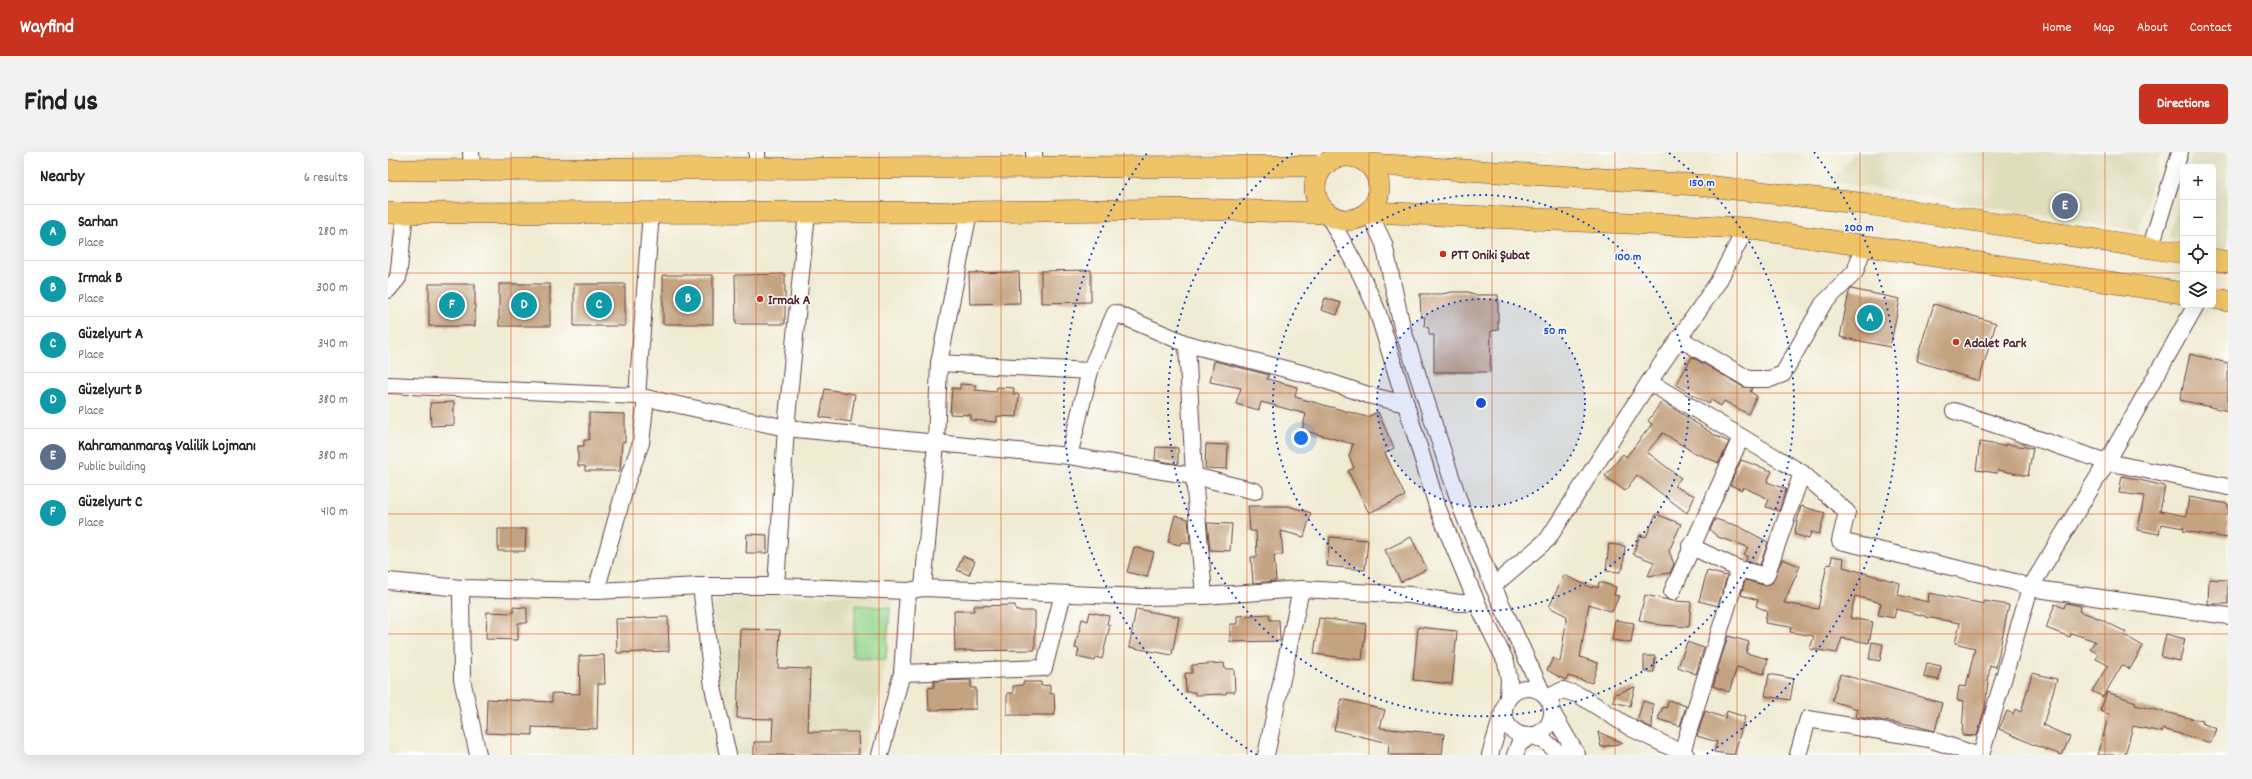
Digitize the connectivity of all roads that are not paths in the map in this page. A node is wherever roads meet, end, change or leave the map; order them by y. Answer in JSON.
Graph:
{"nodes":[{"id":1,"x":2180,"y":152,"type":"edge"},
{"id":2,"x":1367,"y":158,"type":"edge"},
{"id":3,"x":1323,"y":159,"type":"edge"},
{"id":4,"x":472,"y":160,"type":"edge"},
{"id":5,"x":757,"y":160,"type":"edge"},
{"id":6,"x":1034,"y":160,"type":"edge"},
{"id":7,"x":388,"y":170,"type":"edge"},
{"id":8,"x":651,"y":212,"type":"junction"},
{"id":9,"x":807,"y":212,"type":"junction"},
{"id":10,"x":969,"y":212,"type":"junction"},
{"id":11,"x":1369,"y":212,"type":"junction"},
{"id":12,"x":397,"y":213,"type":"edge"},
{"id":13,"x":1327,"y":213,"type":"junction"},
{"id":14,"x":1746,"y":228,"type":"junction"},
{"id":15,"x":1864,"y":246,"type":"junction"},
{"id":16,"x":2151,"y":246,"type":"junction"},
{"id":17,"x":2180,"y":252,"type":"edge"},
{"id":18,"x":2216,"y":260,"type":"edge"},
{"id":19,"x":2228,"y":262,"type":"edge"},
{"id":20,"x":388,"y":290,"type":"edge"},
{"id":21,"x":2180,"y":292,"type":"edge"},
{"id":22,"x":2216,"y":298,"type":"edge"},
{"id":23,"x":2228,"y":300,"type":"edge"},
{"id":24,"x":2194,"y":308,"type":"edge"},
{"id":25,"x":1679,"y":338,"type":"junction"},
{"id":26,"x":1187,"y":344,"type":"junction"},
{"id":27,"x":939,"y":364,"type":"junction"},
{"id":28,"x":1090,"y":371,"type":"junction"},
{"id":29,"x":1648,"y":382,"type":"junction"},
{"id":30,"x":388,"y":385,"type":"edge"},
{"id":31,"x":642,"y":397,"type":"junction"},
{"id":32,"x":1406,"y":404,"type":"junction"},
{"id":33,"x":1954,"y":411,"type":"dead end"},
{"id":34,"x":786,"y":428,"type":"junction"},
{"id":35,"x":1741,"y":437,"type":"junction"},
{"id":36,"x":936,"y":443,"type":"junction"},
{"id":37,"x":1069,"y":456,"type":"junction"},
{"id":38,"x":2107,"y":462,"type":"junction"},
{"id":39,"x":1802,"y":473,"type":"junction"},
{"id":40,"x":1194,"y":476,"type":"junction"},
{"id":41,"x":2228,"y":487,"type":"edge"},
{"id":42,"x":1255,"y":491,"type":"dead end"},
{"id":43,"x":1690,"y":546,"type":"junction"},
{"id":44,"x":1739,"y":569,"type":"junction"},
{"id":45,"x":388,"y":581,"type":"edge"},
{"id":46,"x":701,"y":586,"type":"junction"},
{"id":47,"x":776,"y":586,"type":"junction"},
{"id":48,"x":1493,"y":586,"type":"junction"},
{"id":49,"x":461,"y":588,"type":"junction"},
{"id":50,"x":2030,"y":588,"type":"junction"},
{"id":51,"x":1301,"y":589,"type":"junction"},
{"id":52,"x":916,"y":590,"type":"junction"},
{"id":53,"x":596,"y":591,"type":"junction"},
{"id":54,"x":1672,"y":592,"type":"dead end"},
{"id":55,"x":1063,"y":594,"type":"junction"},
{"id":56,"x":1204,"y":596,"type":"junction"},
{"id":57,"x":1477,"y":603,"type":"junction"},
{"id":58,"x":2228,"y":616,"type":"edge"},
{"id":59,"x":902,"y":673,"type":"junction"},
{"id":60,"x":1547,"y":701,"type":"junction"},
{"id":61,"x":1506,"y":705,"type":"junction"},
{"id":62,"x":1532,"y":736,"type":"junction"},
{"id":63,"x":1684,"y":754,"type":"edge"},
{"id":64,"x":478,"y":755,"type":"edge"},
{"id":65,"x":728,"y":755,"type":"edge"},
{"id":66,"x":880,"y":755,"type":"edge"},
{"id":67,"x":1266,"y":755,"type":"edge"},
{"id":68,"x":1490,"y":755,"type":"edge"},
{"id":69,"x":1515,"y":755,"type":"edge"},
{"id":70,"x":1561,"y":755,"type":"edge"},
{"id":71,"x":1577,"y":755,"type":"edge"},
{"id":72,"x":1798,"y":755,"type":"edge"},
{"id":73,"x":1977,"y":755,"type":"edge"},
{"id":74,"x":1981,"y":755,"type":"edge"}],
"edges":[{"from":1,"to":16,"type":"street"},
{"from":2,"to":3,"type":"main road"},
{"from":2,"to":11,"type":"main road"},
{"from":2,"to":16,"type":"main road"},
{"from":3,"to":6,"type":"main road"},
{"from":3,"to":13,"type":"main road"},
{"from":4,"to":5,"type":"main road"},
{"from":4,"to":7,"type":"main road"},
{"from":5,"to":6,"type":"main road"},
{"from":8,"to":9,"type":"main road"},
{"from":8,"to":12,"type":"main road"},
{"from":8,"to":31,"type":"street"},
{"from":9,"to":10,"type":"main road"},
{"from":9,"to":34,"type":"street"},
{"from":10,"to":13,"type":"main road"},
{"from":10,"to":27,"type":"street"},
{"from":11,"to":13,"type":"main road"},
{"from":11,"to":14,"type":"main road"},
{"from":11,"to":48,"type":"street"},
{"from":12,"to":20,"type":"street"},
{"from":13,"to":32,"type":"street"},
{"from":14,"to":15,"type":"main road"},
{"from":14,"to":25,"type":"street"},
{"from":15,"to":21,"type":"main road"},
{"from":15,"to":25,"type":"street"},
{"from":16,"to":17,"type":"main road"},
{"from":18,"to":19,"type":"main road"},
{"from":22,"to":23,"type":"main road"},
{"from":24,"to":38,"type":"street"},
{"from":25,"to":29,"type":"street"},
{"from":26,"to":28,"type":"street"},
{"from":26,"to":32,"type":"street"},
{"from":26,"to":40,"type":"street"},
{"from":27,"to":28,"type":"street"},
{"from":27,"to":36,"type":"street"},
{"from":28,"to":37,"type":"street"},
{"from":29,"to":35,"type":"street"},
{"from":29,"to":48,"type":"street"},
{"from":30,"to":31,"type":"street"},
{"from":31,"to":34,"type":"street"},
{"from":31,"to":53,"type":"street"},
{"from":32,"to":57,"type":"street"},
{"from":33,"to":38,"type":"street"},
{"from":34,"to":36,"type":"street"},
{"from":34,"to":47,"type":"street"},
{"from":35,"to":39,"type":"street"},
{"from":35,"to":43,"type":"street"},
{"from":36,"to":37,"type":"street"},
{"from":36,"to":52,"type":"street"},
{"from":37,"to":40,"type":"street"},
{"from":38,"to":41,"type":"street"},
{"from":38,"to":50,"type":"street"},
{"from":39,"to":44,"type":"street"},
{"from":39,"to":50,"type":"street"},
{"from":40,"to":42,"type":"street"},
{"from":40,"to":56,"type":"street"},
{"from":43,"to":44,"type":"street"},
{"from":43,"to":54,"type":"street"},
{"from":44,"to":63,"type":"street"},
{"from":45,"to":49,"type":"street"},
{"from":46,"to":47,"type":"street"},
{"from":46,"to":53,"type":"street"},
{"from":46,"to":65,"type":"street"},
{"from":47,"to":52,"type":"street"},
{"from":48,"to":60,"type":"street"},
{"from":49,"to":53,"type":"street"},
{"from":49,"to":64,"type":"street"},
{"from":50,"to":58,"type":"street"},
{"from":50,"to":74,"type":"street"},
{"from":51,"to":56,"type":"street"},
{"from":51,"to":57,"type":"street"},
{"from":51,"to":67,"type":"street"},
{"from":52,"to":55,"type":"street"},
{"from":52,"to":59,"type":"street"},
{"from":55,"to":56,"type":"street"},
{"from":55,"to":59,"type":"street"},
{"from":57,"to":61,"type":"street"},
{"from":59,"to":66,"type":"street"},
{"from":60,"to":61,"type":"street"},
{"from":60,"to":62,"type":"street"},
{"from":60,"to":63,"type":"street"},
{"from":60,"to":71,"type":"street"},
{"from":61,"to":62,"type":"street"},
{"from":61,"to":68,"type":"street"},
{"from":62,"to":69,"type":"street"},
{"from":62,"to":70,"type":"street"},
{"from":72,"to":73,"type":"street"}]}
